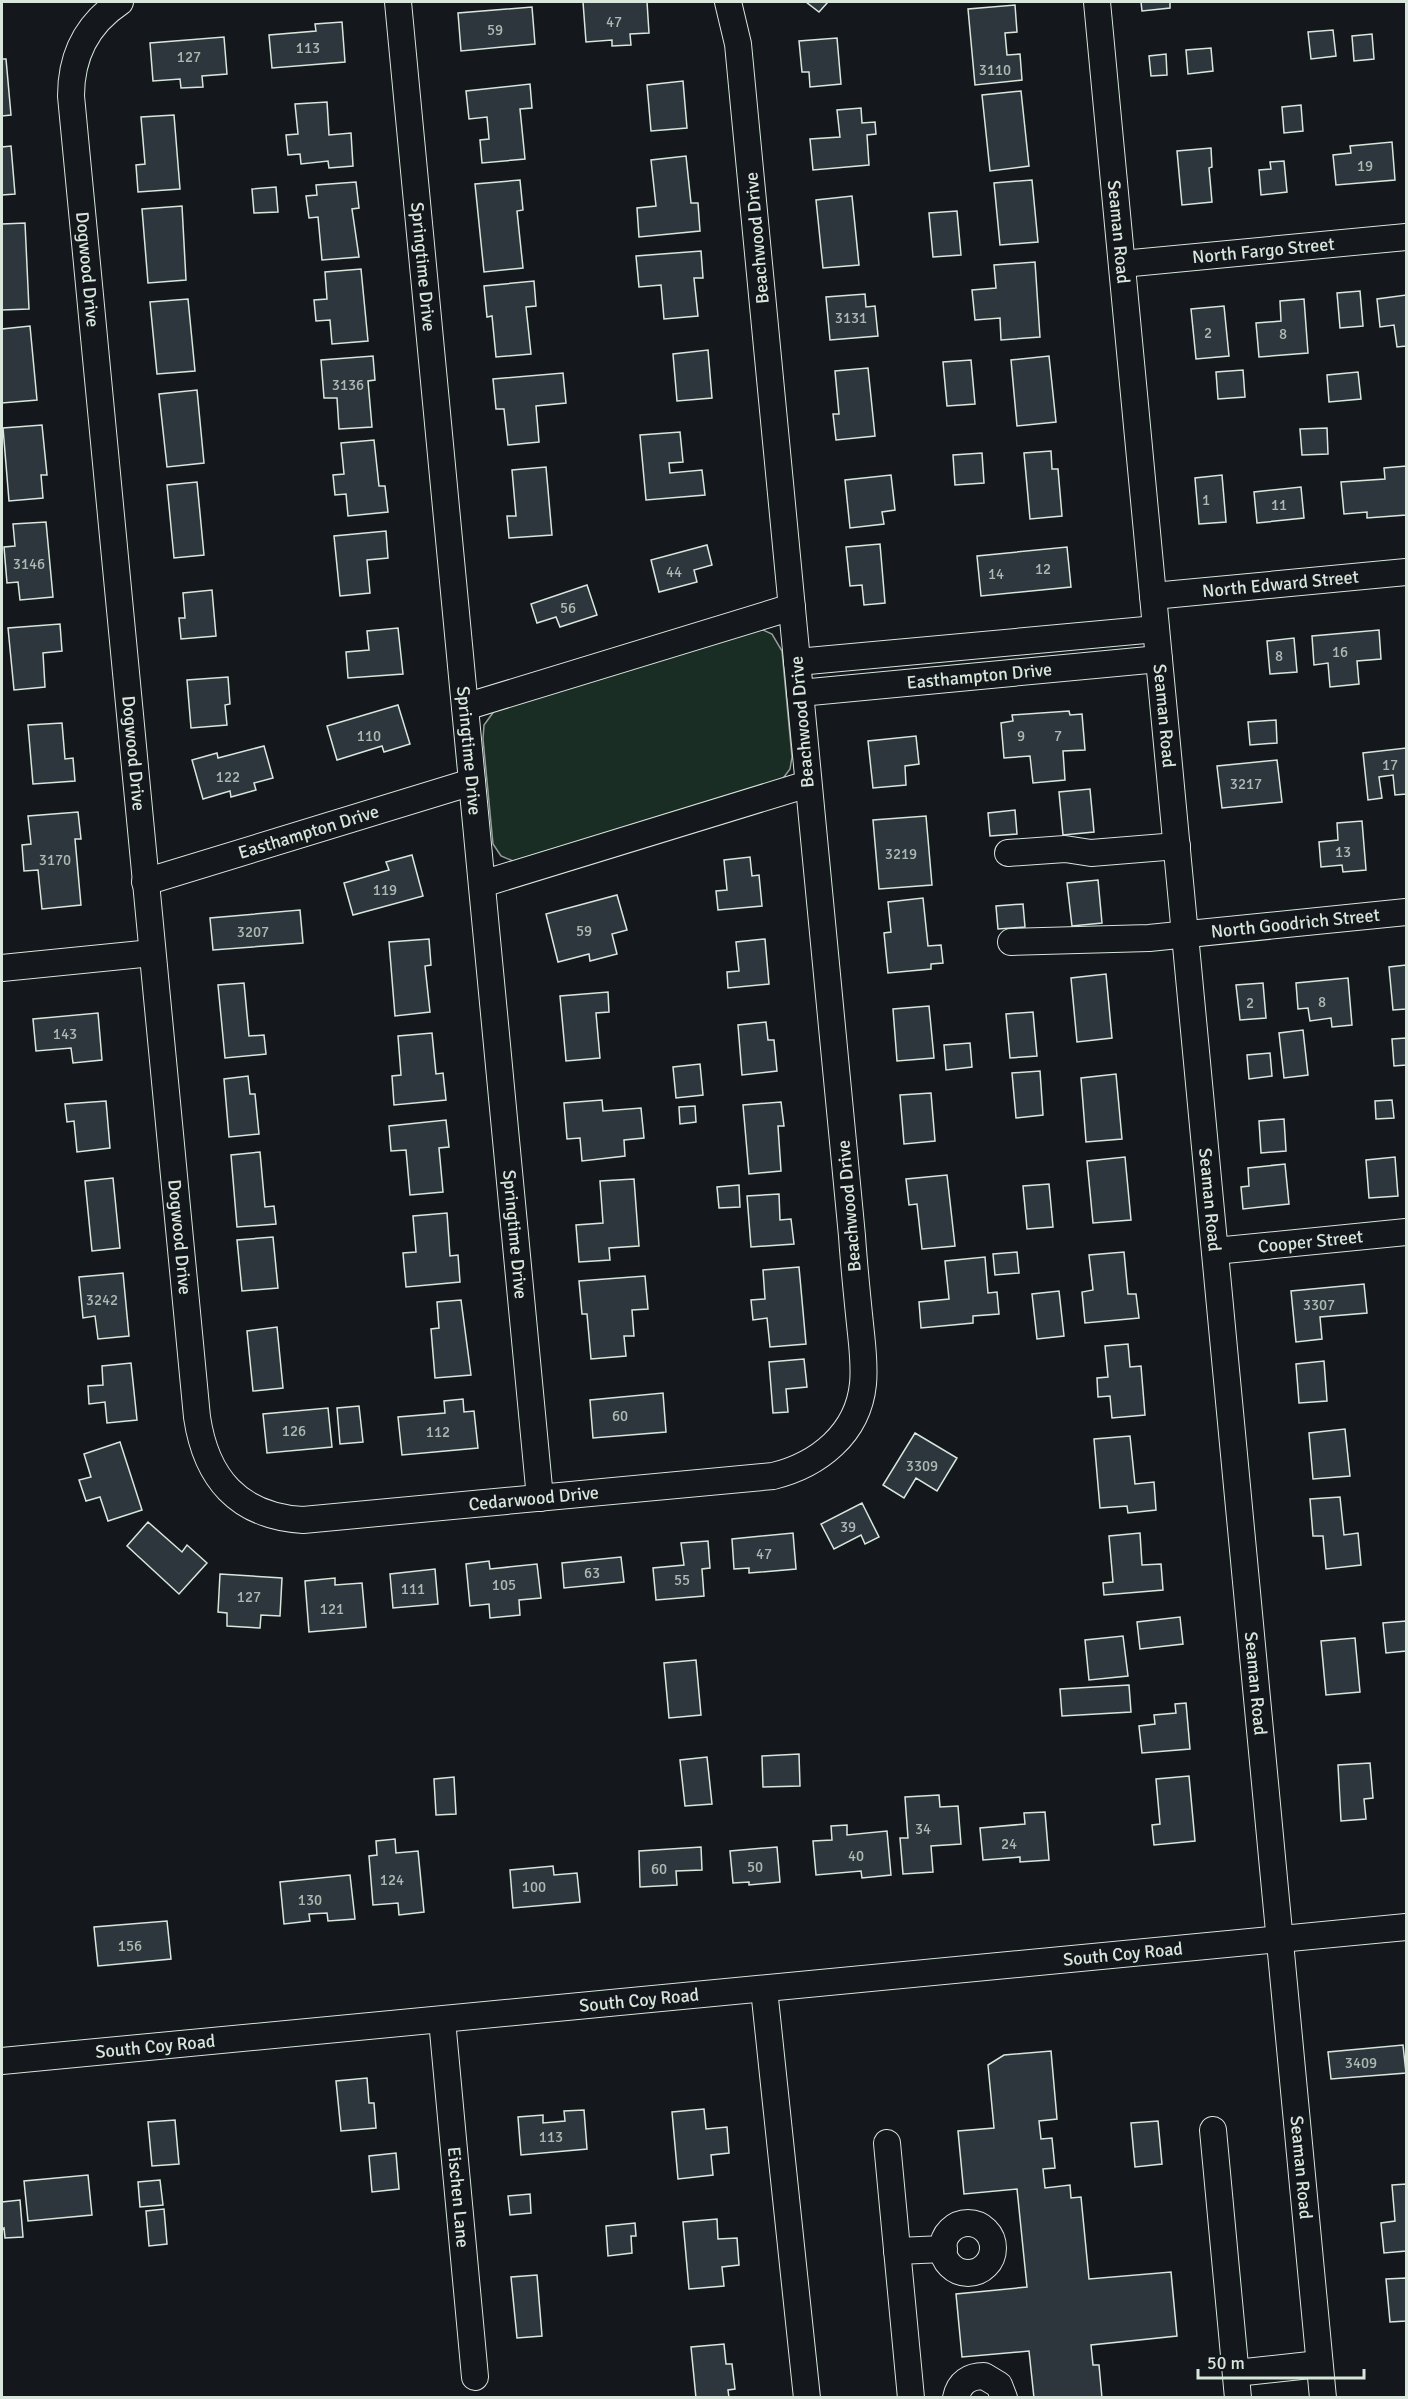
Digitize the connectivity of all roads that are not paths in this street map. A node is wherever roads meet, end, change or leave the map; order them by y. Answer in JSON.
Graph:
{"nodes":[{"id":1,"x":120,"y":2,"type":"edge"},
{"id":2,"x":398,"y":2,"type":"edge"},
{"id":3,"x":728,"y":2,"type":"edge"},
{"id":4,"x":1097,"y":2,"type":"edge"},
{"id":5,"x":1407,"y":237,"type":"edge"},
{"id":6,"x":1122,"y":264,"type":"junction"},
{"id":7,"x":1407,"y":572,"type":"edge"},
{"id":8,"x":1153,"y":596,"type":"junction"},
{"id":9,"x":792,"y":607,"type":"junction"},
{"id":10,"x":1156,"y":629,"type":"junction"},
{"id":11,"x":1159,"y":659,"type":"junction"},
{"id":12,"x":797,"y":662,"type":"junction"},
{"id":13,"x":800,"y":693,"type":"junction"},
{"id":14,"x":465,"y":707,"type":"junction"},
{"id":15,"x":472,"y":782,"type":"junction"},
{"id":16,"x":808,"y":784,"type":"junction"},
{"id":17,"x":1177,"y":846,"type":"junction"},
{"id":18,"x":1008,"y":853,"type":"dead end"},
{"id":19,"x":145,"y":882,"type":"junction"},
{"id":20,"x":482,"y":884,"type":"junction"},
{"id":21,"x":1407,"y":912,"type":"edge"},
{"id":22,"x":1185,"y":933,"type":"junction"},
{"id":23,"x":1011,"y":942,"type":"dead end"},
{"id":24,"x":152,"y":953,"type":"junction"},
{"id":25,"x":2,"y":968,"type":"edge"},
{"id":26,"x":1407,"y":1232,"type":"edge"},
{"id":27,"x":1215,"y":1251,"type":"junction"},
{"id":28,"x":839,"y":1438,"type":"joint"},
{"id":29,"x":224,"y":1486,"type":"joint"},
{"id":30,"x":540,"y":1498,"type":"junction"},
{"id":31,"x":1407,"y":1927,"type":"edge"},
{"id":32,"x":1278,"y":1939,"type":"junction"},
{"id":33,"x":764,"y":1989,"type":"junction"},
{"id":34,"x":442,"y":2020,"type":"junction"},
{"id":35,"x":2,"y":2061,"type":"edge"},
{"id":36,"x":1213,"y":2130,"type":"dead end"},
{"id":37,"x":887,"y":2143,"type":"dead end"},
{"id":38,"x":944,"y":2249,"type":"dead end"},
{"id":39,"x":897,"y":2251,"type":"junction"},
{"id":40,"x":1319,"y":2364,"type":"junction"},
{"id":41,"x":475,"y":2377,"type":"dead end"},
{"id":42,"x":1237,"y":2385,"type":"edge"},
{"id":43,"x":807,"y":2397,"type":"edge"},
{"id":44,"x":911,"y":2397,"type":"edge"},
{"id":45,"x":956,"y":2397,"type":"edge"},
{"id":46,"x":1004,"y":2397,"type":"edge"},
{"id":47,"x":1323,"y":2397,"type":"edge"}],
"edges":[{"from":1,"to":19,"type":"street","name":"Dogwood Drive"},
{"from":2,"to":14,"type":"street","name":"Springtime Drive"},
{"from":3,"to":9,"type":"street","name":"Beachwood Drive"},
{"from":4,"to":6,"type":"street","name":"Seaman Road"},
{"from":5,"to":6,"type":"street","name":"North Fargo Street"},
{"from":6,"to":8,"type":"street","name":"Seaman Road"},
{"from":7,"to":8,"type":"street","name":"North Edward Street"},
{"from":8,"to":10,"type":"street","name":"Seaman Road"},
{"from":9,"to":12,"type":"street","name":"Beachwood Drive"},
{"from":9,"to":14,"type":"street"},
{"from":10,"to":11,"type":"street","name":"Seaman Road"},
{"from":10,"to":12,"type":"street","name":"Easthampton Drive"},
{"from":11,"to":13,"type":"street","name":"Easthampton Drive"},
{"from":11,"to":17,"type":"street","name":"Seaman Road"},
{"from":12,"to":13,"type":"street","name":"Beachwood Drive"},
{"from":13,"to":16,"type":"street","name":"Beachwood Drive"},
{"from":14,"to":15,"type":"street","name":"Springtime Drive"},
{"from":15,"to":19,"type":"street","name":"Easthampton Drive"},
{"from":15,"to":20,"type":"street","name":"Springtime Drive"},
{"from":16,"to":20,"type":"street"},
{"from":16,"to":28,"type":"street","name":"Beachwood Drive"},
{"from":17,"to":18,"type":"street"},
{"from":17,"to":22,"type":"street","name":"Seaman Road"},
{"from":19,"to":24,"type":"street","name":"Dogwood Drive"},
{"from":20,"to":30,"type":"street","name":"Springtime Drive"},
{"from":21,"to":22,"type":"street","name":"North Goodrich Street"},
{"from":22,"to":23,"type":"street","name":"North Goodrich Street"},
{"from":22,"to":27,"type":"street","name":"Seaman Road"},
{"from":24,"to":25,"type":"street"},
{"from":24,"to":29,"type":"street","name":"Dogwood Drive"},
{"from":26,"to":27,"type":"street","name":"Cooper Street"},
{"from":27,"to":32,"type":"street","name":"Seaman Road"},
{"from":28,"to":30,"type":"street","name":"Cedarwood Drive"},
{"from":29,"to":30,"type":"street","name":"Cedarwood Drive"},
{"from":31,"to":32,"type":"street","name":"South Coy Road"},
{"from":32,"to":33,"type":"street","name":"South Coy Road"},
{"from":32,"to":40,"type":"street","name":"Seaman Road"},
{"from":33,"to":34,"type":"street","name":"South Coy Road"},
{"from":33,"to":43,"type":"street"},
{"from":34,"to":35,"type":"street","name":"South Coy Road"},
{"from":34,"to":41,"type":"street","name":"Eischen Lane"},
{"from":36,"to":42,"type":"street"},
{"from":37,"to":39,"type":"street"},
{"from":38,"to":39,"type":"street"},
{"from":39,"to":44,"type":"street"},
{"from":40,"to":42,"type":"street"},
{"from":40,"to":47,"type":"street","name":"Seaman Road"},
{"from":45,"to":46,"type":"street"}]}
